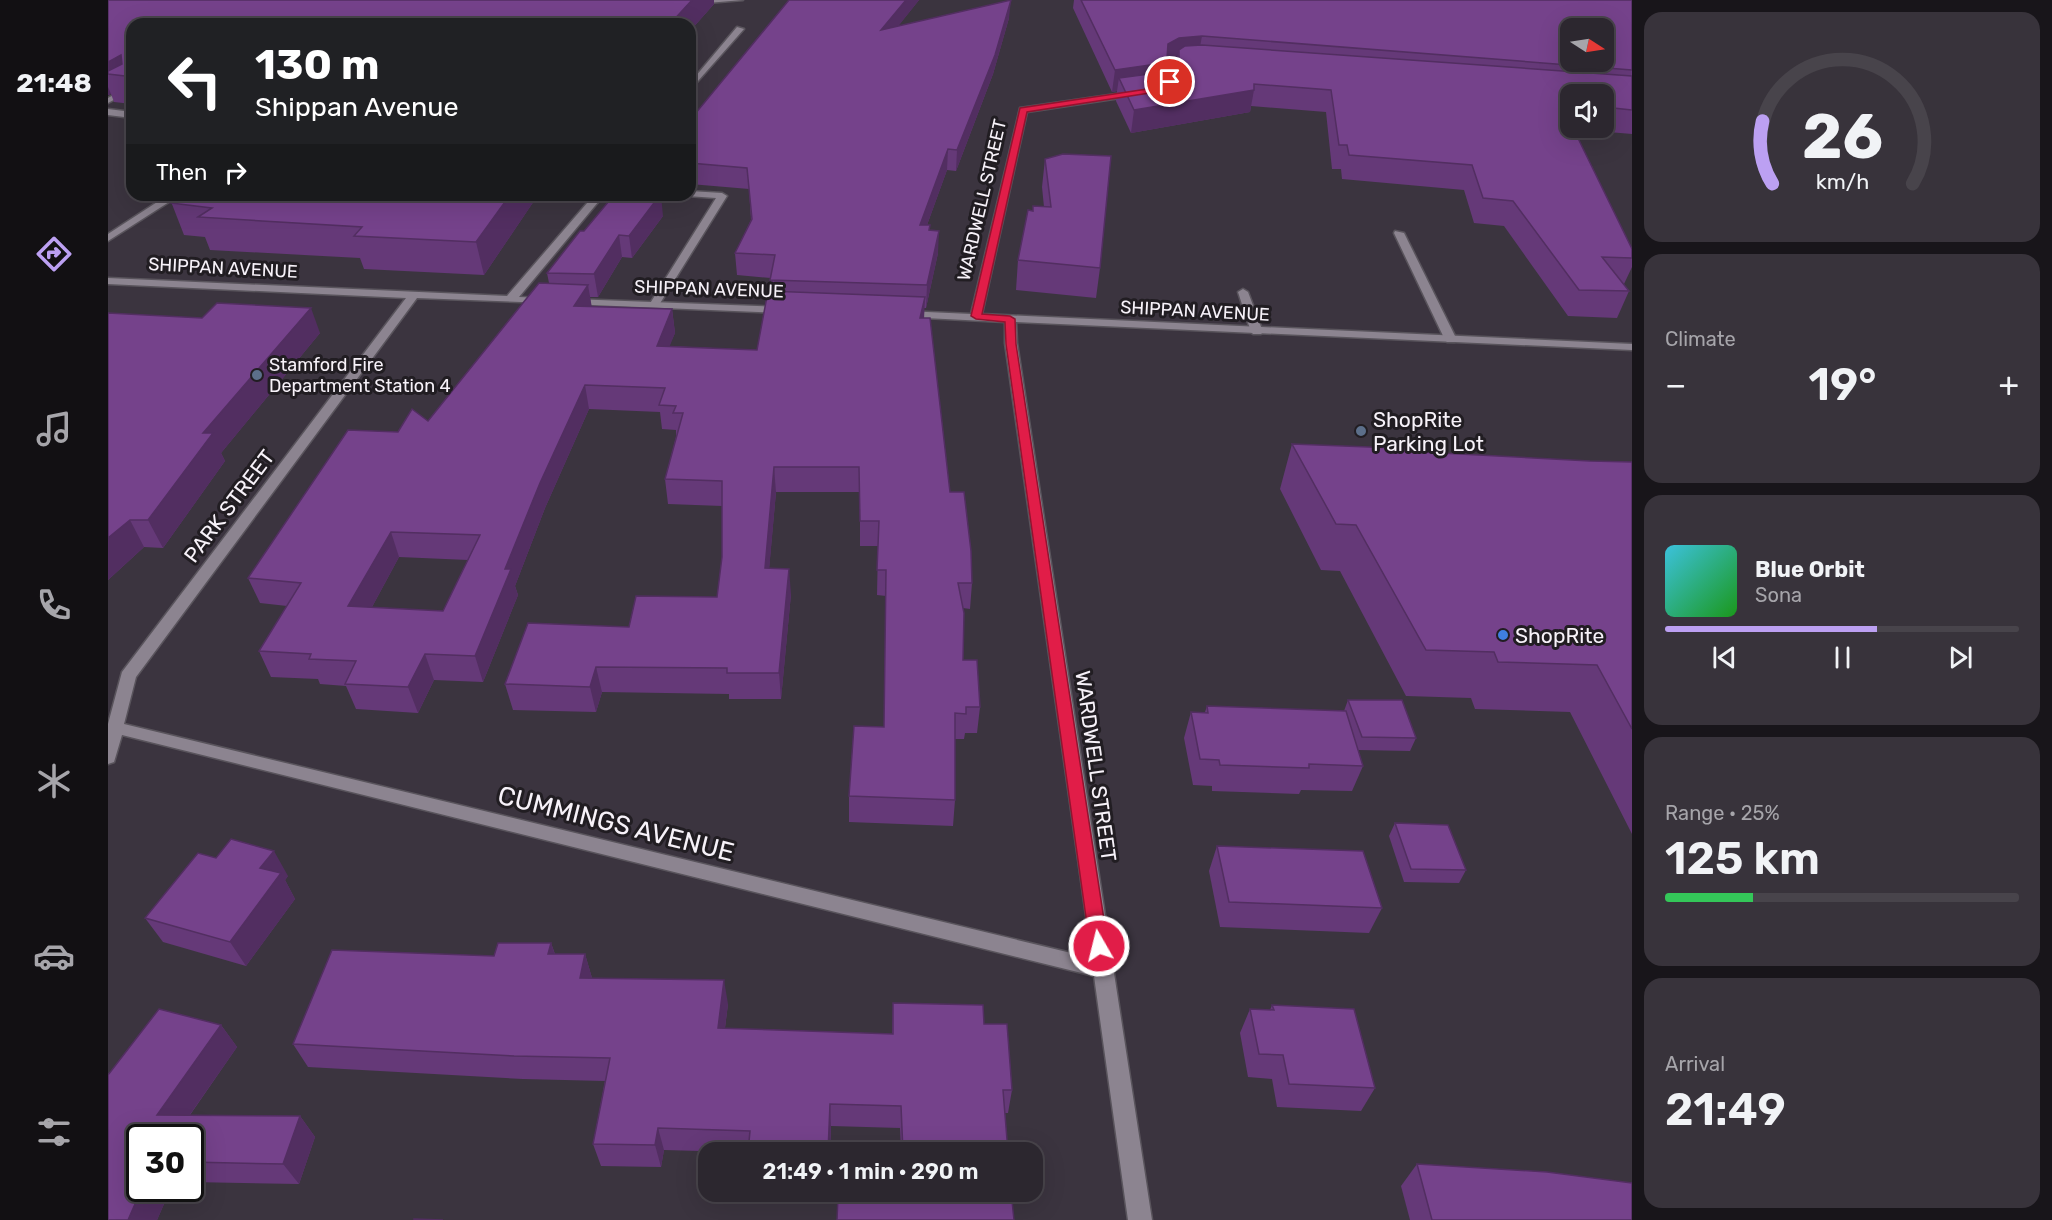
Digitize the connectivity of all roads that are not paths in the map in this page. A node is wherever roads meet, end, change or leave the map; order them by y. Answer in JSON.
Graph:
{"nodes":[{"id":1,"x":740,"y":0,"type":"edge"},
{"id":2,"x":685,"y":2,"type":"edge"},
{"id":3,"x":740,"y":29,"type":"dead end"},
{"id":4,"x":696,"y":81,"type":"edge"},
{"id":5,"x":126,"y":90,"type":"edge"},
{"id":6,"x":1145,"y":92,"type":"edge"},
{"id":7,"x":108,"y":101,"type":"edge"},
{"id":8,"x":108,"y":112,"type":"edge"},
{"id":9,"x":126,"y":115,"type":"edge"},
{"id":10,"x":696,"y":194,"type":"edge"},
{"id":11,"x":166,"y":201,"type":"edge"},
{"id":12,"x":594,"y":201,"type":"edge"},
{"id":13,"x":1400,"y":233,"type":"dead end"},
{"id":14,"x":108,"y":238,"type":"edge"},
{"id":15,"x":108,"y":281,"type":"edge"},
{"id":16,"x":1243,"y":292,"type":"dead end"},
{"id":17,"x":414,"y":295,"type":"junction"},
{"id":18,"x":510,"y":300,"type":"junction"},
{"id":19,"x":654,"y":305,"type":"junction"},
{"id":20,"x":793,"y":310,"type":"edge"},
{"id":21,"x":896,"y":314,"type":"edge"},
{"id":22,"x":976,"y":316,"type":"junction"},
{"id":23,"x":1010,"y":319,"type":"junction"},
{"id":24,"x":1257,"y":332,"type":"junction"},
{"id":25,"x":1451,"y":340,"type":"junction"},
{"id":26,"x":1632,"y":348,"type":"edge"},
{"id":27,"x":117,"y":728,"type":"junction"},
{"id":28,"x":108,"y":757,"type":"edge"},
{"id":29,"x":1102,"y":969,"type":"junction"},
{"id":30,"x":1140,"y":1220,"type":"edge"}],
"edges":[{"from":1,"to":2,"type":"street"},
{"from":3,"to":4,"type":"street"},
{"from":5,"to":7,"type":"street"},
{"from":6,"to":22,"type":"street","name":"WARDWELL STREET"},
{"from":8,"to":9,"type":"street"},
{"from":10,"to":19,"type":"street"},
{"from":11,"to":14,"type":"street"},
{"from":12,"to":18,"type":"street"},
{"from":13,"to":25,"type":"street"},
{"from":15,"to":17,"type":"street","name":"SHIPPAN AVENUE"},
{"from":16,"to":24,"type":"street"},
{"from":17,"to":18,"type":"street","name":"SHIPPAN AVENUE"},
{"from":17,"to":27,"type":"street","name":"PARK STREET"},
{"from":18,"to":19,"type":"street","name":"SHIPPAN AVENUE"},
{"from":19,"to":20,"type":"street","name":"SHIPPAN AVENUE"},
{"from":21,"to":22,"type":"street","name":"SHIPPAN AVENUE"},
{"from":22,"to":23,"type":"street","name":"SHIPPAN AVENUE"},
{"from":23,"to":24,"type":"street","name":"SHIPPAN AVENUE"},
{"from":23,"to":29,"type":"street","name":"WARDWELL STREET"},
{"from":24,"to":25,"type":"street","name":"SHIPPAN AVENUE"},
{"from":25,"to":26,"type":"street","name":"SHIPPAN AVENUE"},
{"from":27,"to":28,"type":"street","name":"PARK STREET"},
{"from":27,"to":29,"type":"street","name":"CUMMINGS AVENUE"},
{"from":29,"to":30,"type":"street","name":"WARDWELL STREET"}]}
